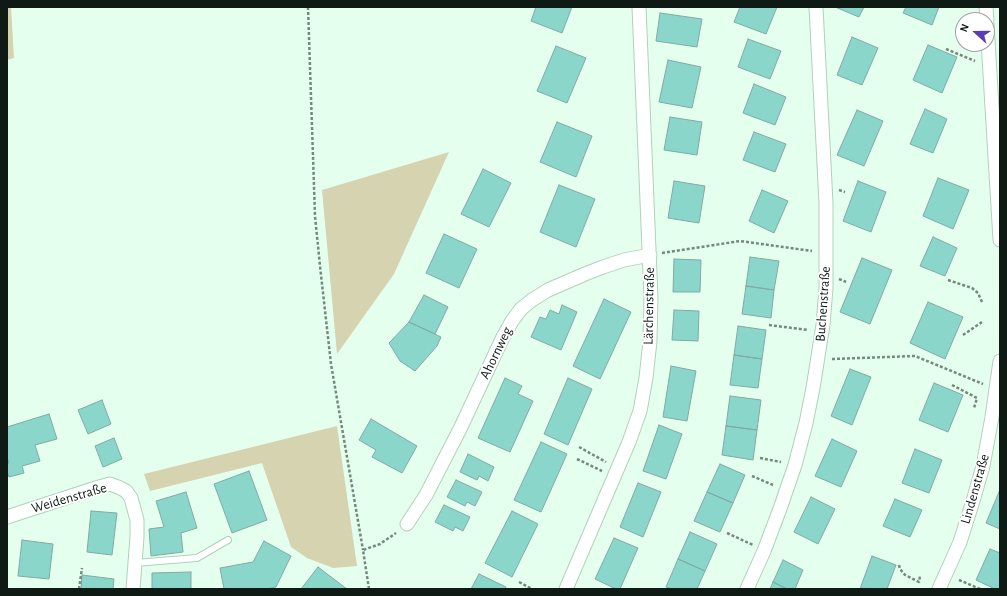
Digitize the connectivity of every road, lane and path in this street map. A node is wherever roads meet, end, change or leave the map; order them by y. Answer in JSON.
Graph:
{"nodes":[{"id":1,"x":308,"y":7,"type":"edge"},
{"id":2,"x":639,"y":7,"type":"edge"},
{"id":3,"x":816,"y":7,"type":"edge"},
{"id":4,"x":946,"y":49,"type":"dead end"},
{"id":5,"x":989,"y":52,"type":"edge"},
{"id":6,"x":990,"y":68,"type":"junction"},
{"id":7,"x":1000,"y":240,"type":"edge"},
{"id":8,"x":826,"y":254,"type":"junction"},
{"id":9,"x":650,"y":255,"type":"junction"},
{"id":10,"x":948,"y":280,"type":"dead end"},
{"id":11,"x":982,"y":302,"type":"dead end"},
{"id":12,"x":982,"y":322,"type":"dead end"},
{"id":13,"x":769,"y":325,"type":"dead end"},
{"id":14,"x":822,"y":331,"type":"junction"},
{"id":15,"x":962,"y":335,"type":"dead end"},
{"id":16,"x":818,"y":359,"type":"junction"},
{"id":17,"x":1000,"y":361,"type":"edge"},
{"id":18,"x":952,"y":385,"type":"dead end"},
{"id":19,"x":997,"y":390,"type":"junction"},
{"id":20,"x":974,"y":408,"type":"dead end"},
{"id":21,"x":995,"y":436,"type":"edge"},
{"id":22,"x":579,"y":447,"type":"dead end"},
{"id":23,"x":760,"y":458,"type":"dead end"},
{"id":24,"x":577,"y":459,"type":"dead end"},
{"id":25,"x":795,"y":465,"type":"junction"},
{"id":26,"x":617,"y":473,"type":"junction"},
{"id":27,"x":752,"y":476,"type":"dead end"},
{"id":28,"x":786,"y":491,"type":"junction"},
{"id":29,"x":7,"y":517,"type":"edge"},
{"id":30,"x":407,"y":524,"type":"joint"},
{"id":31,"x":727,"y":532,"type":"dead end"},
{"id":32,"x":228,"y":540,"type":"dead end"},
{"id":33,"x":363,"y":550,"type":"junction"},
{"id":34,"x":764,"y":551,"type":"junction"},
{"id":35,"x":135,"y":563,"type":"junction"},
{"id":36,"x":899,"y":565,"type":"dead end"},
{"id":37,"x":82,"y":568,"type":"dead end"},
{"id":38,"x":945,"y":575,"type":"junction"},
{"id":39,"x":920,"y":576,"type":"dead end"},
{"id":40,"x":519,"y":582,"type":"dead end"},
{"id":41,"x":79,"y":589,"type":"edge"},
{"id":42,"x":133,"y":589,"type":"edge"},
{"id":43,"x":369,"y":589,"type":"edge"},
{"id":44,"x":532,"y":589,"type":"edge"},
{"id":45,"x":566,"y":589,"type":"edge"},
{"id":46,"x":747,"y":589,"type":"edge"},
{"id":47,"x":939,"y":589,"type":"edge"},
{"id":48,"x":980,"y":589,"type":"edge"}],
"edges":[{"from":1,"to":33,"type":"path"},
{"from":2,"to":9,"type":"street","name":"Lärchenstraße"},
{"from":3,"to":8,"type":"street","name":"Buchenstraße"},
{"from":4,"to":6,"type":"path"},
{"from":5,"to":6,"type":"street"},
{"from":6,"to":7,"type":"street"},
{"from":8,"to":9,"type":"path"},
{"from":8,"to":14,"type":"street","name":"Buchenstraße"},
{"from":9,"to":26,"type":"street","name":"Lärchenstraße"},
{"from":9,"to":30,"type":"street","name":"Ahornweg"},
{"from":10,"to":11,"type":"path"},
{"from":12,"to":15,"type":"path"},
{"from":13,"to":14,"type":"path"},
{"from":14,"to":16,"type":"street","name":"Buchenstraße"},
{"from":16,"to":19,"type":"path"},
{"from":16,"to":25,"type":"street","name":"Buchenstraße"},
{"from":17,"to":19,"type":"street","name":"Lindenstraße"},
{"from":18,"to":20,"type":"path"},
{"from":19,"to":21,"type":"street","name":"Lindenstraße"},
{"from":21,"to":38,"type":"street","name":"Lindenstraße"},
{"from":22,"to":26,"type":"path"},
{"from":23,"to":25,"type":"path"},
{"from":24,"to":26,"type":"path"},
{"from":25,"to":28,"type":"street","name":"Buchenstraße"},
{"from":26,"to":45,"type":"street","name":"Lärchenstraße"},
{"from":27,"to":28,"type":"path"},
{"from":28,"to":34,"type":"street","name":"Buchenstraße"},
{"from":29,"to":35,"type":"street","name":"Weidenstraße"},
{"from":30,"to":33,"type":"path"},
{"from":31,"to":34,"type":"path"},
{"from":32,"to":35,"type":"lane"},
{"from":33,"to":43,"type":"path"},
{"from":34,"to":46,"type":"street","name":"Buchenstraße"},
{"from":35,"to":42,"type":"street","name":"Weidenstraße"},
{"from":36,"to":39,"type":"path"},
{"from":37,"to":41,"type":"path"},
{"from":38,"to":47,"type":"street","name":"Lindenstraße"},
{"from":38,"to":48,"type":"path"},
{"from":40,"to":44,"type":"path"}]}
